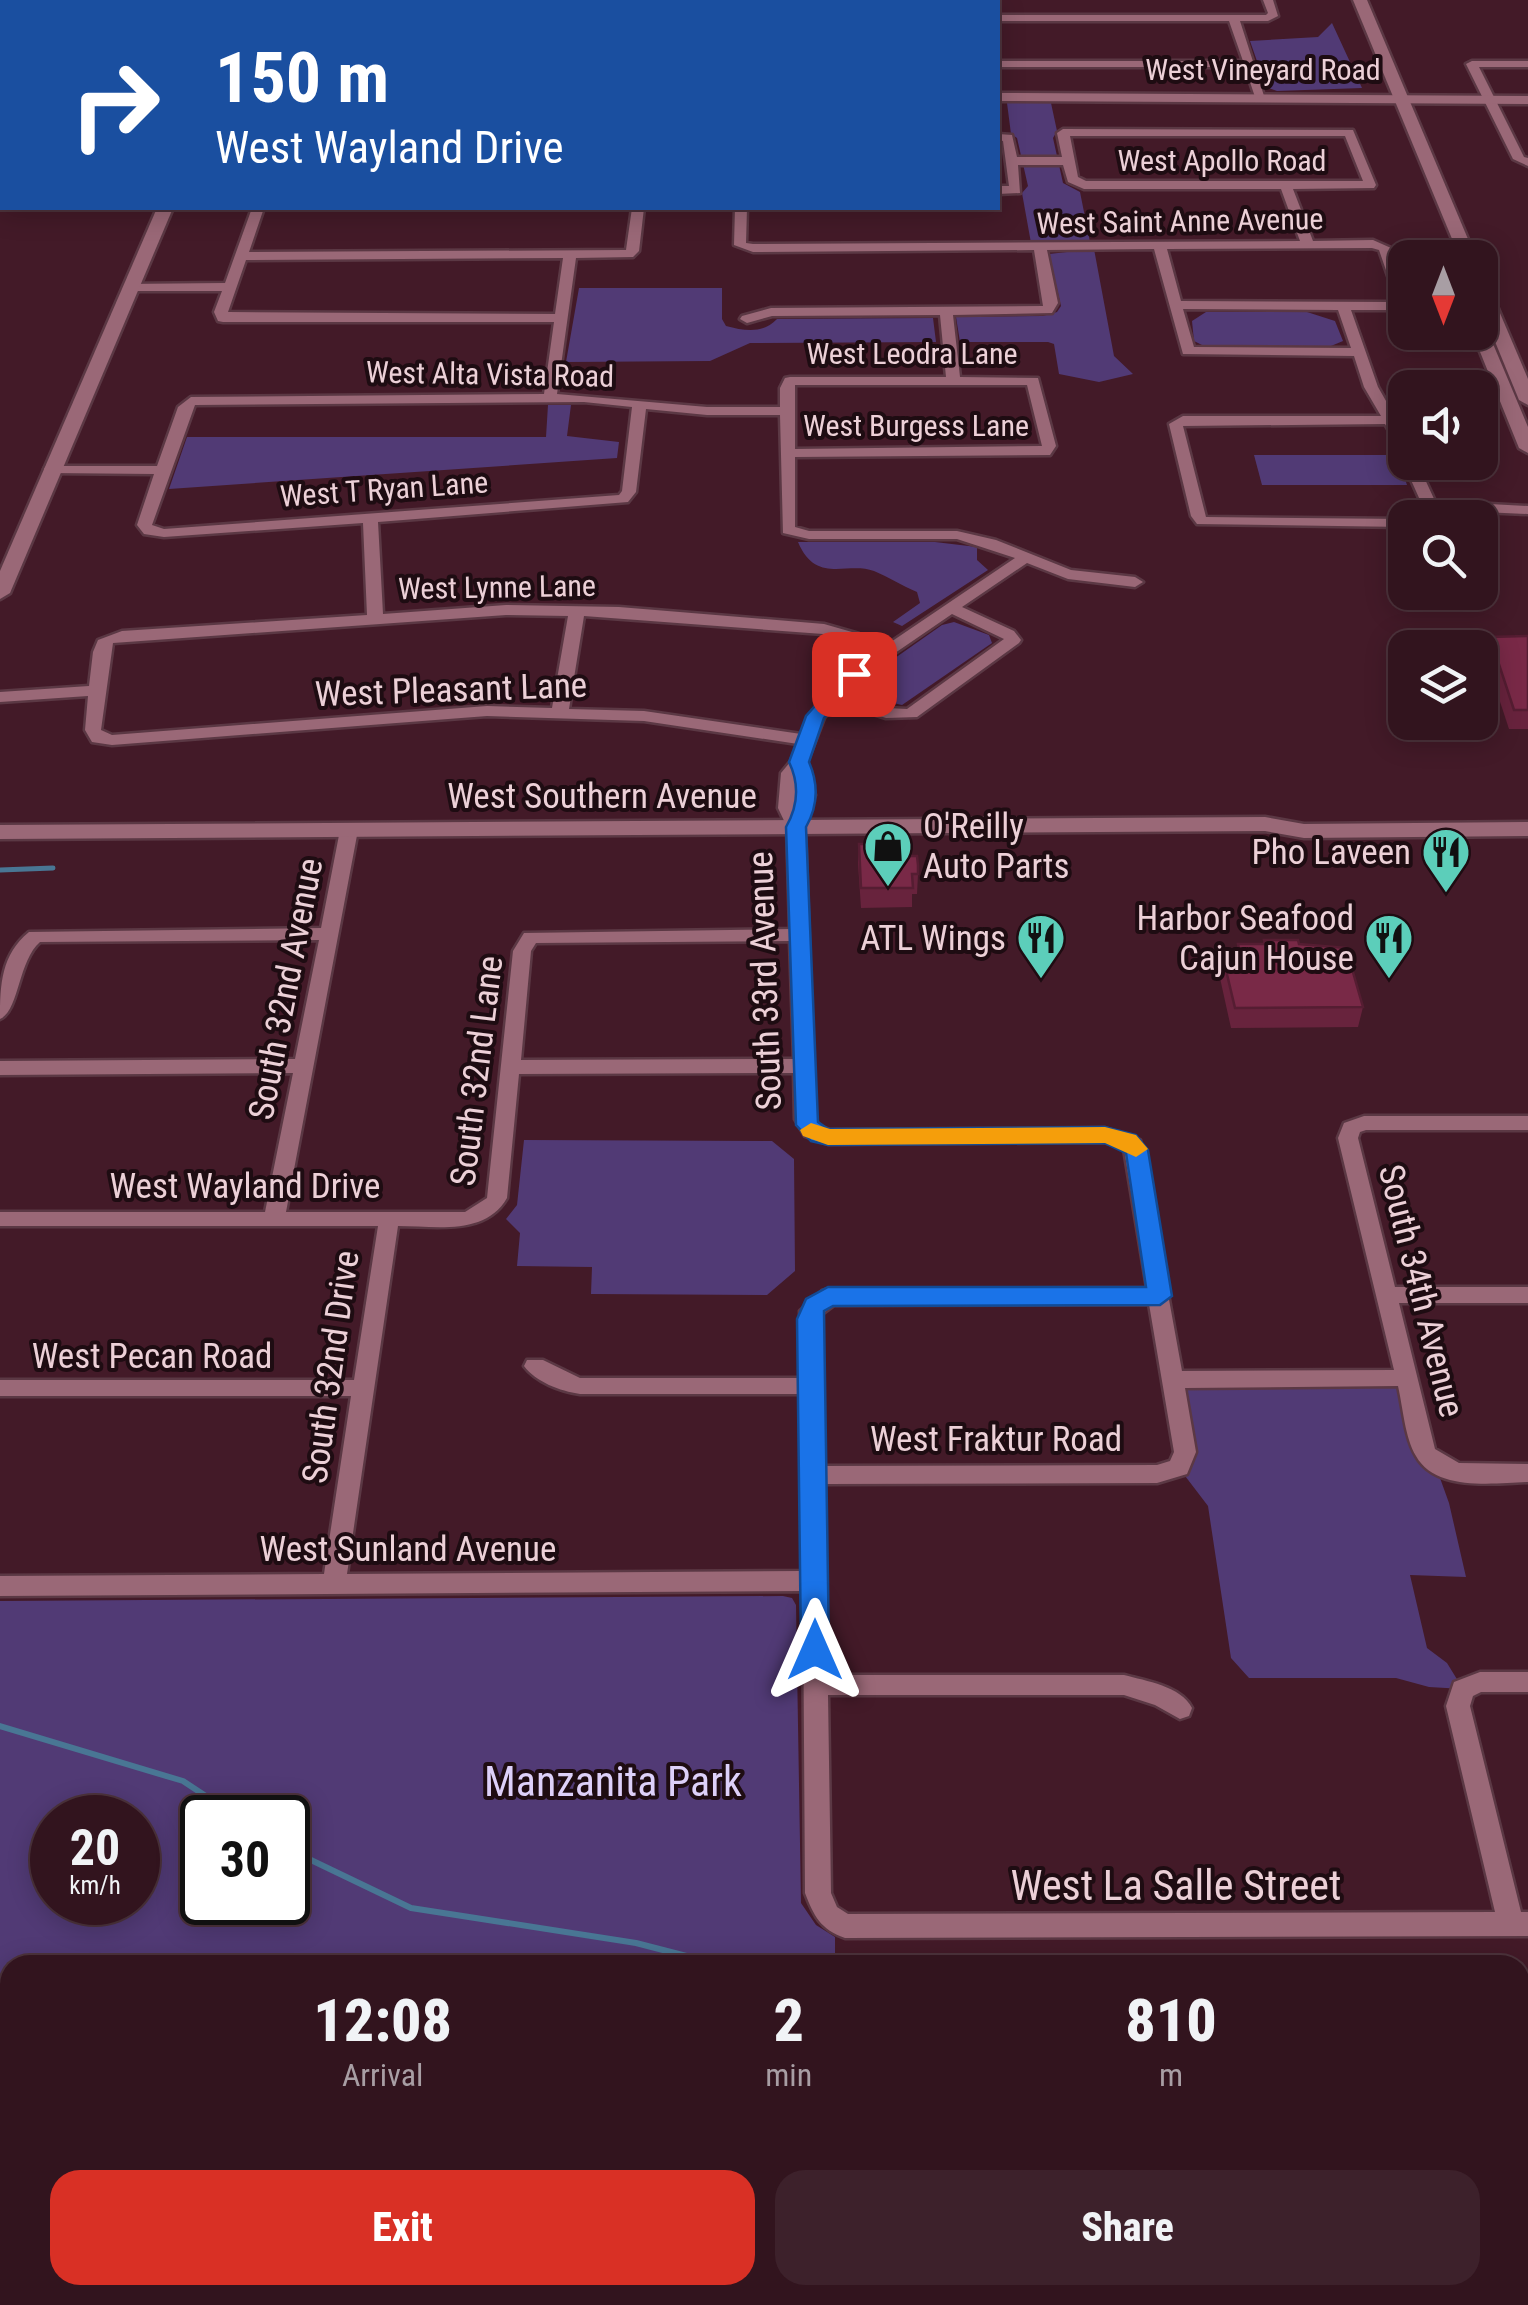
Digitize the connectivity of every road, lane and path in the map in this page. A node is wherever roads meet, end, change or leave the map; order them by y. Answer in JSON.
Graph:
{"nodes":[{"id":1,"x":1268,"y":0,"type":"edge"},
{"id":2,"x":1343,"y":0,"type":"edge"},
{"id":3,"x":1360,"y":0,"type":"edge"},
{"id":4,"x":1000,"y":18,"type":"edge"},
{"id":5,"x":1233,"y":18,"type":"junction"},
{"id":6,"x":1000,"y":64,"type":"edge"},
{"id":7,"x":1250,"y":64,"type":"junction"},
{"id":8,"x":1528,"y":64,"type":"edge"},
{"id":9,"x":1261,"y":96,"type":"junction"},
{"id":10,"x":1000,"y":97,"type":"edge"},
{"id":11,"x":1392,"y":97,"type":"junction"},
{"id":12,"x":1489,"y":98,"type":"junction"},
{"id":13,"x":1528,"y":100,"type":"edge"},
{"id":14,"x":1003,"y":137,"type":"edge"},
{"id":15,"x":1012,"y":161,"type":"junction"},
{"id":16,"x":1069,"y":161,"type":"junction"},
{"id":17,"x":1525,"y":162,"type":"edge"},
{"id":18,"x":1286,"y":185,"type":"junction"},
{"id":19,"x":1000,"y":190,"type":"edge"},
{"id":20,"x":163,"y":210,"type":"edge"},
{"id":21,"x":257,"y":210,"type":"edge"},
{"id":22,"x":638,"y":210,"type":"edge"},
{"id":23,"x":741,"y":210,"type":"edge"},
{"id":24,"x":1443,"y":240,"type":"edge"},
{"id":25,"x":1460,"y":240,"type":"edge"},
{"id":26,"x":1160,"y":243,"type":"junction"},
{"id":27,"x":1308,"y":244,"type":"junction"},
{"id":28,"x":1040,"y":248,"type":"junction"},
{"id":29,"x":1388,"y":253,"type":"edge"},
{"id":30,"x":241,"y":256,"type":"junction"},
{"id":31,"x":570,"y":256,"type":"junction"},
{"id":32,"x":230,"y":286,"type":"junction"},
{"id":33,"x":132,"y":287,"type":"junction"},
{"id":34,"x":1388,"y":304,"type":"edge"},
{"id":35,"x":1343,"y":305,"type":"junction"},
{"id":36,"x":1177,"y":306,"type":"junction"},
{"id":37,"x":946,"y":312,"type":"junction"},
{"id":38,"x":561,"y":318,"type":"junction"},
{"id":39,"x":747,"y":319,"type":"dead end"},
{"id":40,"x":1498,"y":328,"type":"edge"},
{"id":41,"x":1487,"y":350,"type":"edge"},
{"id":42,"x":1358,"y":352,"type":"junction"},
{"id":43,"x":953,"y":379,"type":"junction"},
{"id":44,"x":550,"y":398,"type":"junction"},
{"id":45,"x":1528,"y":400,"type":"edge"},
{"id":46,"x":639,"y":405,"type":"junction"},
{"id":47,"x":788,"y":411,"type":"junction"},
{"id":48,"x":1388,"y":417,"type":"edge"},
{"id":49,"x":1388,"y":420,"type":"edge"},
{"id":50,"x":1528,"y":448,"type":"edge"},
{"id":51,"x":1045,"y":452,"type":"joint"},
{"id":52,"x":788,"y":453,"type":"junction"},
{"id":53,"x":51,"y":469,"type":"junction"},
{"id":54,"x":163,"y":470,"type":"junction"},
{"id":55,"x":1498,"y":506,"type":"edge"},
{"id":56,"x":1528,"y":506,"type":"edge"},
{"id":57,"x":370,"y":516,"type":"junction"},
{"id":58,"x":1388,"y":523,"type":"edge"},
{"id":59,"x":1026,"y":557,"type":"junction"},
{"id":60,"x":3,"y":580,"type":"edge"},
{"id":61,"x":1134,"y":582,"type":"dead end"},
{"id":62,"x":951,"y":608,"type":"junction"},
{"id":63,"x":577,"y":610,"type":"junction"},
{"id":64,"x":375,"y":618,"type":"junction"},
{"id":65,"x":885,"y":652,"type":"junction"},
{"id":66,"x":99,"y":690,"type":"junction"},
{"id":67,"x":0,"y":696,"type":"edge"},
{"id":68,"x":832,"y":696,"type":"junction"},
{"id":69,"x":560,"y":711,"type":"junction"},
{"id":70,"x":805,"y":740,"type":"junction"},
{"id":71,"x":1528,"y":812,"type":"edge"},
{"id":72,"x":1264,"y":824,"type":"junction"},
{"id":73,"x":796,"y":827,"type":"junction"},
{"id":74,"x":1528,"y":828,"type":"edge"},
{"id":75,"x":350,"y":830,"type":"junction"},
{"id":76,"x":0,"y":832,"type":"edge"},
{"id":77,"x":330,"y":934,"type":"junction"},
{"id":78,"x":798,"y":935,"type":"junction"},
{"id":79,"x":0,"y":1013,"type":"edge"},
{"id":80,"x":304,"y":1066,"type":"junction"},
{"id":81,"x":804,"y":1066,"type":"junction"},
{"id":82,"x":510,"y":1067,"type":"junction"},
{"id":83,"x":0,"y":1068,"type":"edge"},
{"id":84,"x":1528,"y":1123,"type":"edge"},
{"id":85,"x":488,"y":1212,"type":"joint"},
{"id":86,"x":0,"y":1218,"type":"edge"},
{"id":87,"x":274,"y":1219,"type":"junction"},
{"id":88,"x":388,"y":1219,"type":"junction"},
{"id":89,"x":1528,"y":1294,"type":"edge"},
{"id":90,"x":1384,"y":1295,"type":"junction"},
{"id":91,"x":1160,"y":1296,"type":"junction"},
{"id":92,"x":535,"y":1366,"type":"dead end"},
{"id":93,"x":1404,"y":1378,"type":"junction"},
{"id":94,"x":1174,"y":1380,"type":"junction"},
{"id":95,"x":811,"y":1386,"type":"junction"},
{"id":96,"x":0,"y":1388,"type":"edge"},
{"id":97,"x":363,"y":1388,"type":"junction"},
{"id":98,"x":1528,"y":1473,"type":"edge"},
{"id":99,"x":814,"y":1475,"type":"junction"},
{"id":100,"x":816,"y":1581,"type":"junction"},
{"id":101,"x":334,"y":1585,"type":"junction"},
{"id":102,"x":0,"y":1586,"type":"edge"},
{"id":103,"x":1528,"y":1682,"type":"edge"},
{"id":104,"x":815,"y":1685,"type":"junction"},
{"id":105,"x":1180,"y":1708,"type":"dead end"},
{"id":106,"x":1519,"y":1924,"type":"edge"}],
"edges":[{"from":1,"to":5,"type":"street"},
{"from":2,"to":11,"type":"main road"},
{"from":3,"to":11,"type":"main road"},
{"from":4,"to":5,"type":"street"},
{"from":5,"to":7,"type":"street"},
{"from":6,"to":7,"type":"street"},
{"from":7,"to":9,"type":"street"},
{"from":8,"to":12,"type":"street"},
{"from":9,"to":10,"type":"main road","name":"West Vineyard Road"},
{"from":9,"to":11,"type":"main road","name":"West Vineyard Road"},
{"from":11,"to":12,"type":"main road","name":"West Vineyard Road"},
{"from":11,"to":24,"type":"main road"},
{"from":11,"to":25,"type":"main road"},
{"from":12,"to":13,"type":"main road","name":"West Vineyard Road"},
{"from":12,"to":17,"type":"street"},
{"from":14,"to":15,"type":"street"},
{"from":15,"to":16,"type":"street"},
{"from":15,"to":19,"type":"street"},
{"from":16,"to":18,"type":"street","name":"West Apollo Road"},
{"from":16,"to":18,"type":"street","name":"West Apollo Road"},
{"from":18,"to":27,"type":"street"},
{"from":20,"to":33,"type":"main road"},
{"from":21,"to":30,"type":"street"},
{"from":22,"to":31,"type":"street"},
{"from":23,"to":28,"type":"street","name":"West Saint Anne Avenue"},
{"from":26,"to":27,"type":"street","name":"West Saint Anne Avenue"},
{"from":26,"to":28,"type":"street","name":"West Saint Anne Avenue"},
{"from":26,"to":36,"type":"street"},
{"from":27,"to":29,"type":"street","name":"West Saint Anne Avenue"},
{"from":28,"to":37,"type":"street"},
{"from":30,"to":31,"type":"street"},
{"from":30,"to":32,"type":"street"},
{"from":31,"to":38,"type":"street"},
{"from":32,"to":33,"type":"street"},
{"from":32,"to":38,"type":"street"},
{"from":33,"to":53,"type":"main road"},
{"from":34,"to":35,"type":"street"},
{"from":35,"to":36,"type":"street"},
{"from":35,"to":42,"type":"street"},
{"from":36,"to":42,"type":"street"},
{"from":37,"to":39,"type":"street"},
{"from":37,"to":43,"type":"street"},
{"from":38,"to":44,"type":"street"},
{"from":40,"to":45,"type":"main road"},
{"from":41,"to":50,"type":"main road"},
{"from":42,"to":48,"type":"street"},
{"from":43,"to":47,"type":"street","name":"West Leodra Lane"},
{"from":43,"to":51,"type":"street","name":"West Leodra Lane"},
{"from":44,"to":46,"type":"street","name":"West Alta Vista Road"},
{"from":44,"to":54,"type":"street","name":"West Alta Vista Road"},
{"from":46,"to":47,"type":"street","name":"West Alta Vista Road"},
{"from":46,"to":57,"type":"street","name":"West T Ryan Lane"},
{"from":47,"to":52,"type":"street"},
{"from":49,"to":58,"type":"street"},
{"from":51,"to":52,"type":"street","name":"West Burgess Lane"},
{"from":52,"to":59,"type":"street"},
{"from":53,"to":54,"type":"street"},
{"from":53,"to":60,"type":"main road"},
{"from":54,"to":57,"type":"street","name":"West T Ryan Lane"},
{"from":55,"to":56,"type":"street"},
{"from":57,"to":64,"type":"street"},
{"from":59,"to":61,"type":"street"},
{"from":59,"to":62,"type":"street","name":"South 33rd Avenue"},
{"from":62,"to":65,"type":"street","name":"South 33rd Avenue"},
{"from":62,"to":68,"type":"street"},
{"from":63,"to":64,"type":"street","name":"West Lynne Lane"},
{"from":63,"to":65,"type":"street","name":"West Lynne Lane"},
{"from":63,"to":69,"type":"street"},
{"from":64,"to":66,"type":"street","name":"West Lynne Lane"},
{"from":65,"to":68,"type":"street","name":"South 33rd Avenue"},
{"from":66,"to":67,"type":"street"},
{"from":66,"to":69,"type":"street","name":"West Pleasant Lane"},
{"from":68,"to":70,"type":"street","name":"South 33rd Avenue"},
{"from":69,"to":70,"type":"street","name":"West Pleasant Lane"},
{"from":70,"to":73,"type":"street","name":"South 33rd Avenue"},
{"from":71,"to":72,"type":"main road","name":"West Southern Avenue"},
{"from":72,"to":73,"type":"main road","name":"West Southern Avenue"},
{"from":72,"to":74,"type":"main road","name":"West Southern Avenue"},
{"from":73,"to":75,"type":"main road","name":"West Southern Avenue"},
{"from":73,"to":78,"type":"street","name":"South 33rd Avenue"},
{"from":75,"to":76,"type":"main road","name":"West Southern Avenue"},
{"from":75,"to":77,"type":"street","name":"South 32nd Avenue"},
{"from":77,"to":79,"type":"street"},
{"from":77,"to":80,"type":"street","name":"South 32nd Avenue"},
{"from":78,"to":81,"type":"street","name":"South 33rd Avenue"},
{"from":78,"to":82,"type":"street","name":"South 32nd Lane"},
{"from":80,"to":83,"type":"street"},
{"from":80,"to":87,"type":"street","name":"South 32nd Avenue"},
{"from":81,"to":82,"type":"street"},
{"from":81,"to":91,"type":"street","name":"South 33rd Avenue"},
{"from":82,"to":85,"type":"street","name":"South 32nd Lane"},
{"from":84,"to":90,"type":"street","name":"South 34th Avenue"},
{"from":85,"to":88,"type":"street","name":"West Wayland Drive"},
{"from":86,"to":87,"type":"street","name":"West Wayland Drive"},
{"from":87,"to":88,"type":"street","name":"West Wayland Drive"},
{"from":88,"to":97,"type":"street","name":"South 32nd Drive"},
{"from":89,"to":90,"type":"street"},
{"from":90,"to":93,"type":"street","name":"South 34th Avenue"},
{"from":91,"to":94,"type":"street"},
{"from":91,"to":95,"type":"street"},
{"from":92,"to":95,"type":"street"},
{"from":93,"to":94,"type":"street"},
{"from":93,"to":98,"type":"street","name":"South 34th Avenue"},
{"from":94,"to":99,"type":"street","name":"West Fraktur Road"},
{"from":95,"to":99,"type":"street"},
{"from":96,"to":97,"type":"street","name":"West Pecan Road"},
{"from":97,"to":101,"type":"street","name":"South 32nd Drive"},
{"from":99,"to":100,"type":"street"},
{"from":100,"to":101,"type":"street","name":"West Sunland Avenue"},
{"from":100,"to":104,"type":"street"},
{"from":101,"to":102,"type":"street","name":"West Sunland Avenue"},
{"from":103,"to":106,"type":"street"},
{"from":104,"to":105,"type":"street"},
{"from":104,"to":106,"type":"street","name":"West La Salle Street"}]}
